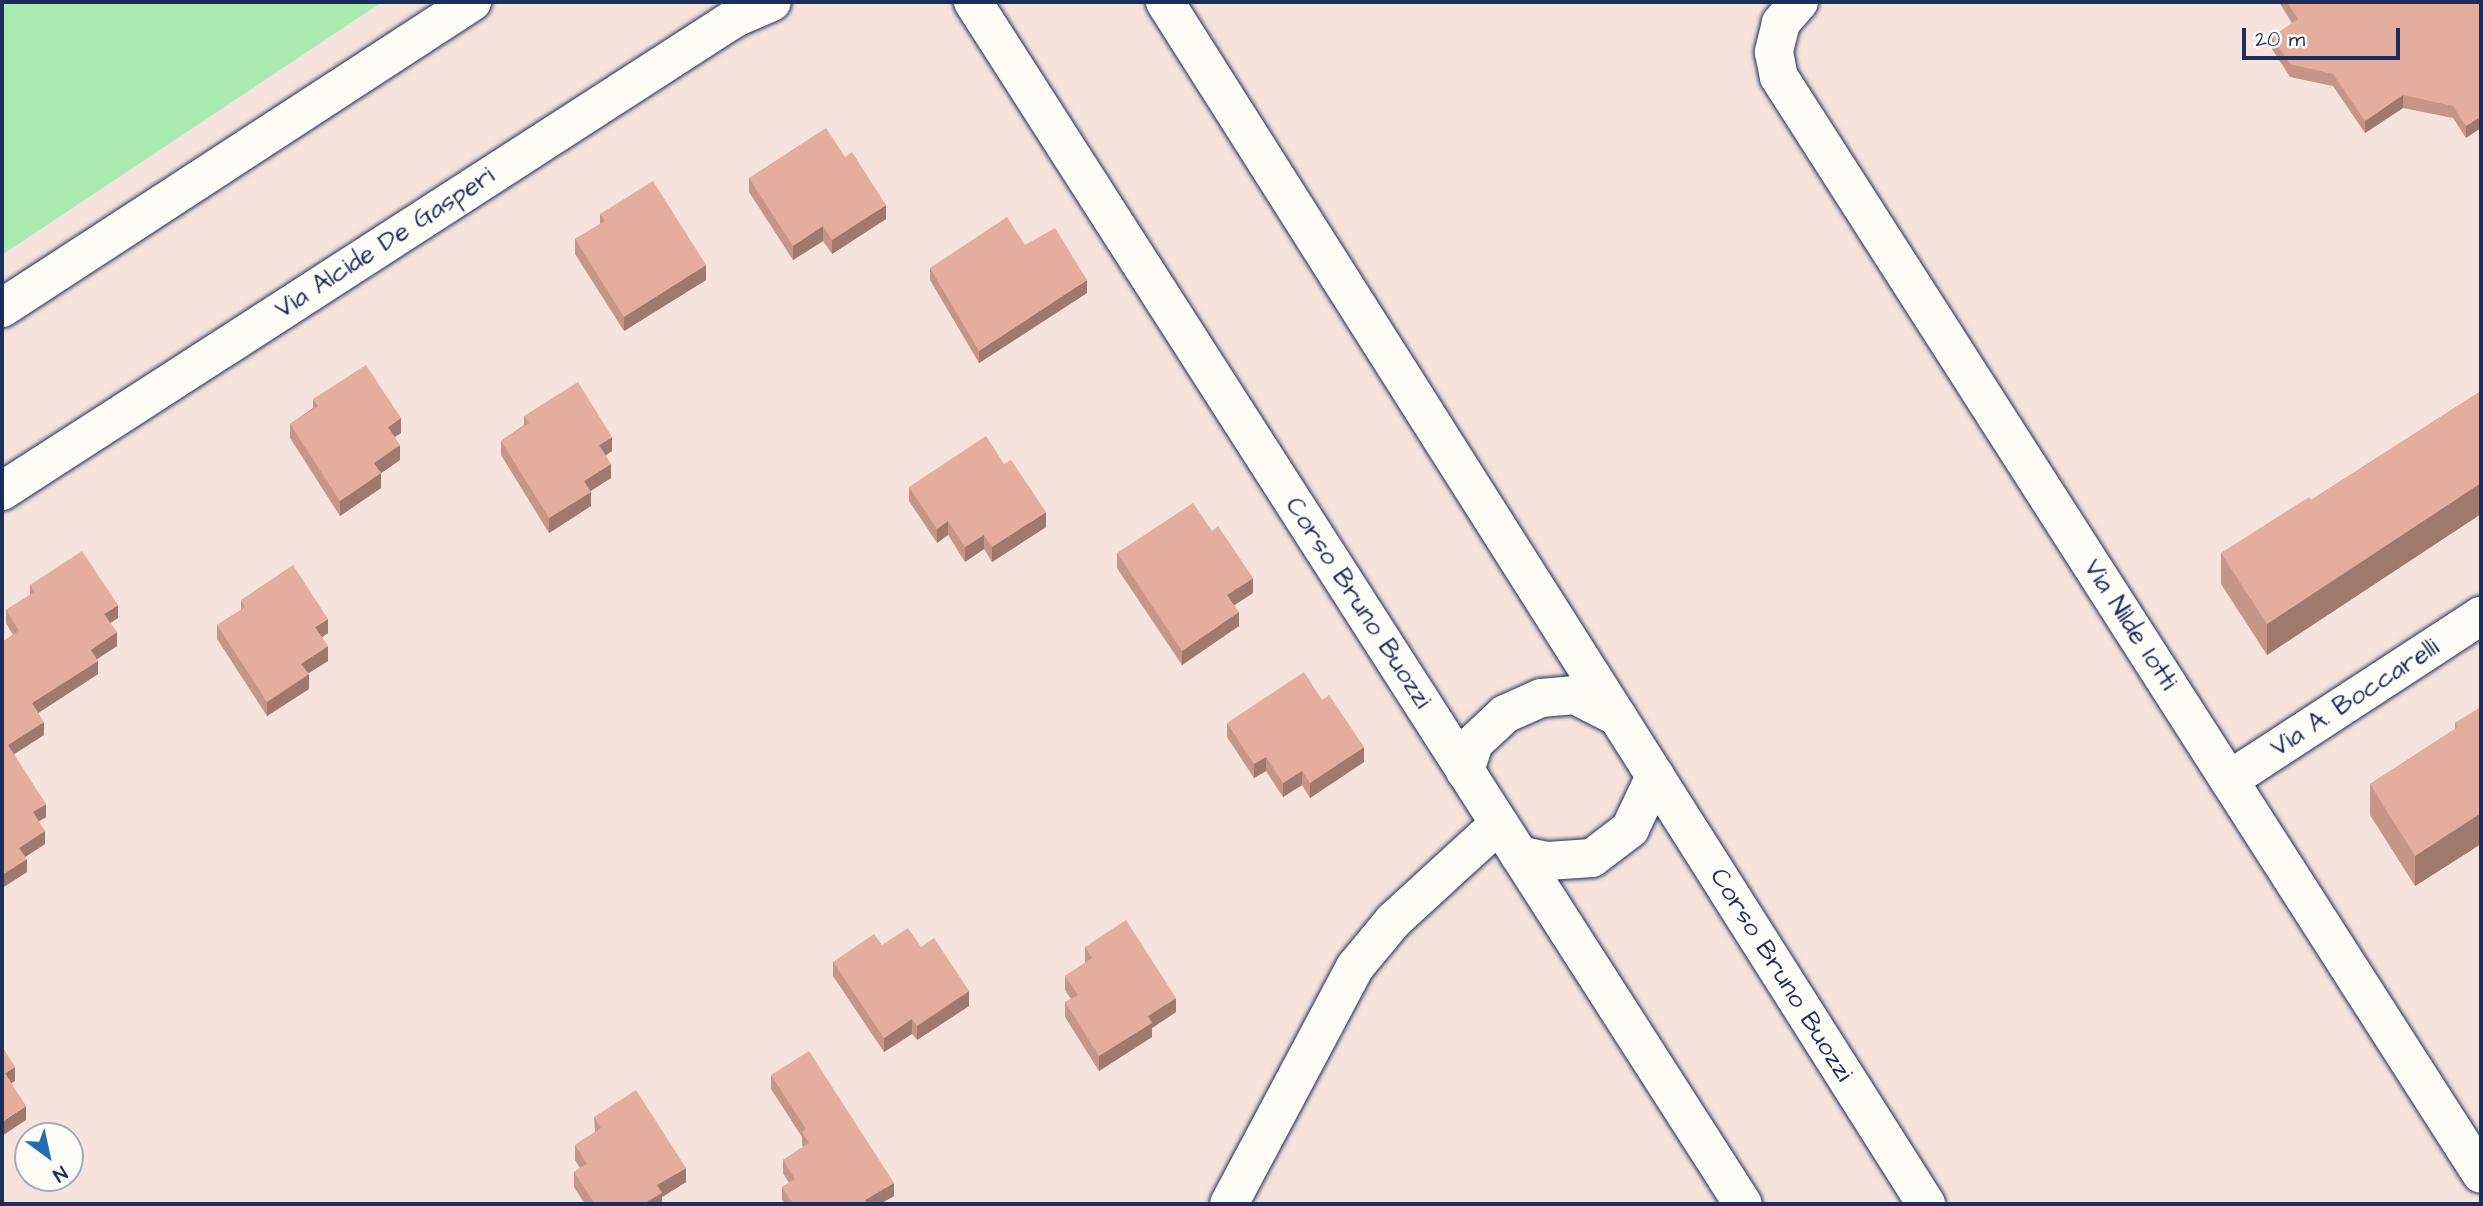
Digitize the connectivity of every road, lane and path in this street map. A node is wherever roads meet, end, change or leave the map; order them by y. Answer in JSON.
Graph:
{"nodes":[{"id":1,"x":472,"y":2,"type":"edge"},
{"id":2,"x":772,"y":2,"type":"edge"},
{"id":3,"x":974,"y":2,"type":"edge"},
{"id":4,"x":1165,"y":2,"type":"edge"},
{"id":5,"x":1799,"y":2,"type":"edge"},
{"id":6,"x":2,"y":308,"type":"edge"},
{"id":7,"x":2,"y":491,"type":"edge"},
{"id":8,"x":2481,"y":616,"type":"edge"},
{"id":9,"x":1618,"y":717,"type":"junction"},
{"id":10,"x":1465,"y":771,"type":"junction"},
{"id":11,"x":1655,"y":776,"type":"junction"},
{"id":12,"x":2229,"y":780,"type":"junction"},
{"id":13,"x":1509,"y":839,"type":"junction"},
{"id":14,"x":2481,"y":1174,"type":"edge"},
{"id":15,"x":1229,"y":1204,"type":"edge"},
{"id":16,"x":1744,"y":1204,"type":"edge"},
{"id":17,"x":1926,"y":1204,"type":"edge"}],
"edges":[{"from":1,"to":6,"type":"street"},
{"from":2,"to":7,"type":"street","name":"Via Alcide De Gasperi"},
{"from":3,"to":10,"type":"street","name":"Corso Bruno Buozzi"},
{"from":4,"to":9,"type":"street","name":"Corso Bruno Buozzi"},
{"from":5,"to":12,"type":"street","name":"Via Nilde Iotti"},
{"from":8,"to":12,"type":"street","name":"Via A. Boccarelli"},
{"from":9,"to":10,"type":"street"},
{"from":9,"to":11,"type":"street","name":"Corso Bruno Buozzi"},
{"from":10,"to":13,"type":"street","name":"Corso Bruno Buozzi"},
{"from":11,"to":13,"type":"street"},
{"from":11,"to":17,"type":"street","name":"Corso Bruno Buozzi"},
{"from":12,"to":14,"type":"street","name":"Via Nilde Iotti"},
{"from":13,"to":15,"type":"street"},
{"from":13,"to":16,"type":"street","name":"Corso Bruno Buozzi"}]}
